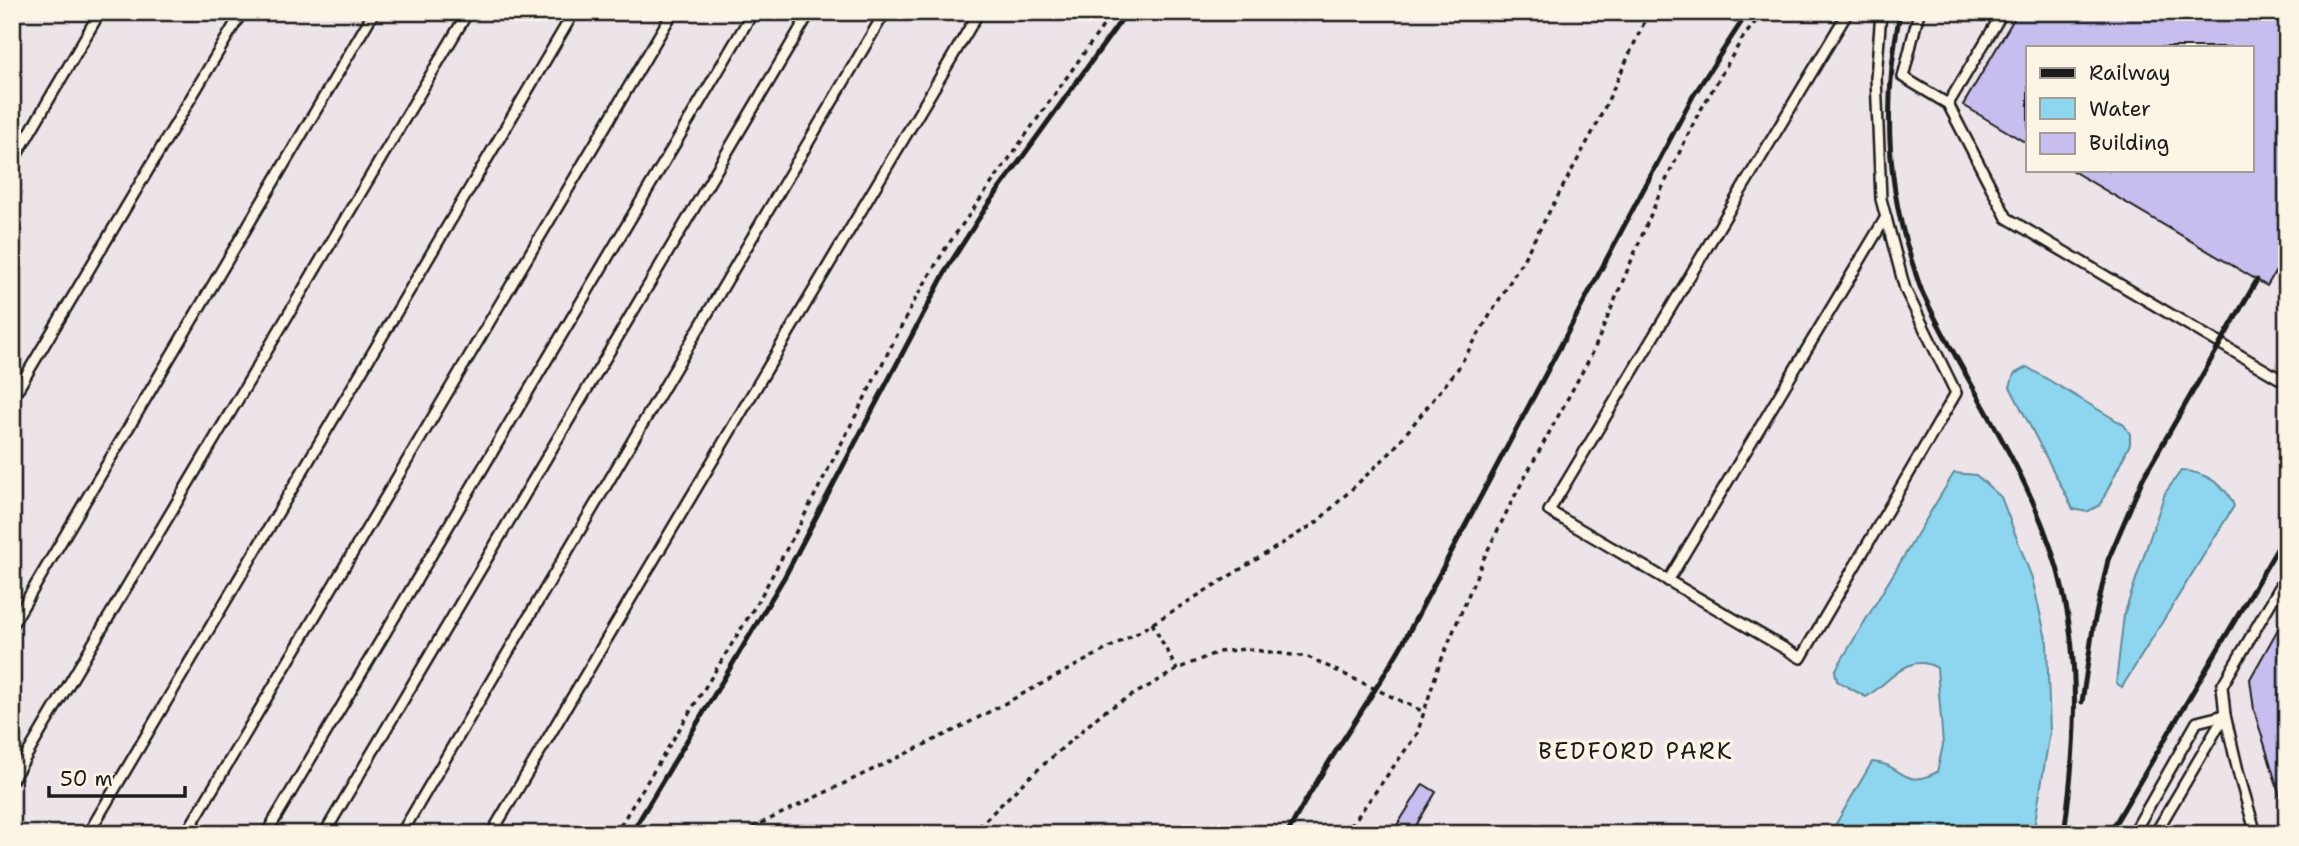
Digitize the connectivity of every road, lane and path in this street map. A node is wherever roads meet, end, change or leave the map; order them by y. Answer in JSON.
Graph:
{"nodes":[{"id":1,"x":100,"y":12,"type":"edge"},
{"id":2,"x":242,"y":12,"type":"edge"},
{"id":3,"x":374,"y":12,"type":"edge"},
{"id":4,"x":468,"y":12,"type":"edge"},
{"id":5,"x":574,"y":12,"type":"edge"},
{"id":6,"x":673,"y":12,"type":"edge"},
{"id":7,"x":753,"y":12,"type":"edge"},
{"id":8,"x":810,"y":12,"type":"edge"},
{"id":9,"x":885,"y":12,"type":"edge"},
{"id":10,"x":979,"y":12,"type":"edge"},
{"id":11,"x":1112,"y":12,"type":"edge"},
{"id":12,"x":1649,"y":12,"type":"edge"},
{"id":13,"x":1763,"y":12,"type":"edge"},
{"id":14,"x":1848,"y":12,"type":"edge"},
{"id":15,"x":1881,"y":12,"type":"edge"},
{"id":16,"x":1919,"y":12,"type":"edge"},
{"id":17,"x":2003,"y":12,"type":"edge"},
{"id":18,"x":1948,"y":104,"type":"junction"},
{"id":19,"x":12,"y":163,"type":"edge"},
{"id":20,"x":1886,"y":217,"type":"junction"},
{"id":21,"x":2287,"y":383,"type":"edge"},
{"id":22,"x":12,"y":399,"type":"edge"},
{"id":23,"x":2287,"y":575,"type":"edge"},
{"id":24,"x":1668,"y":581,"type":"junction"},
{"id":25,"x":1152,"y":623,"type":"junction"},
{"id":26,"x":12,"y":625,"type":"edge"},
{"id":27,"x":1177,"y":670,"type":"junction"},
{"id":28,"x":1424,"y":712,"type":"junction"},
{"id":29,"x":2225,"y":715,"type":"junction"},
{"id":30,"x":12,"y":780,"type":"edge"},
{"id":31,"x":743,"y":832,"type":"dead end"},
{"id":32,"x":88,"y":834,"type":"edge"},
{"id":33,"x":186,"y":834,"type":"edge"},
{"id":34,"x":266,"y":834,"type":"edge"},
{"id":35,"x":324,"y":834,"type":"edge"},
{"id":36,"x":401,"y":834,"type":"edge"},
{"id":37,"x":491,"y":834,"type":"edge"},
{"id":38,"x":615,"y":834,"type":"edge"},
{"id":39,"x":971,"y":834,"type":"edge"},
{"id":40,"x":1345,"y":834,"type":"edge"},
{"id":41,"x":2133,"y":834,"type":"edge"},
{"id":42,"x":2155,"y":834,"type":"edge"},
{"id":43,"x":2256,"y":834,"type":"edge"}],
"edges":[{"from":1,"to":19,"type":"lane"},
{"from":2,"to":22,"type":"lane"},
{"from":3,"to":26,"type":"lane"},
{"from":4,"to":30,"type":"lane"},
{"from":5,"to":32,"type":"lane"},
{"from":6,"to":33,"type":"lane"},
{"from":7,"to":34,"type":"lane"},
{"from":8,"to":35,"type":"lane"},
{"from":9,"to":36,"type":"lane"},
{"from":10,"to":37,"type":"lane"},
{"from":11,"to":38,"type":"path"},
{"from":12,"to":25,"type":"path"},
{"from":13,"to":28,"type":"path"},
{"from":14,"to":24,"type":"lane"},
{"from":15,"to":20,"type":"lane"},
{"from":16,"to":18,"type":"lane"},
{"from":17,"to":18,"type":"lane"},
{"from":18,"to":21,"type":"lane"},
{"from":20,"to":24,"type":"lane"},
{"from":20,"to":24,"type":"lane"},
{"from":23,"to":29,"type":"lane"},
{"from":25,"to":27,"type":"path"},
{"from":25,"to":31,"type":"path"},
{"from":27,"to":28,"type":"path"},
{"from":27,"to":39,"type":"path"},
{"from":28,"to":40,"type":"path"},
{"from":29,"to":41,"type":"lane"},
{"from":29,"to":42,"type":"lane"},
{"from":29,"to":43,"type":"lane"}]}
